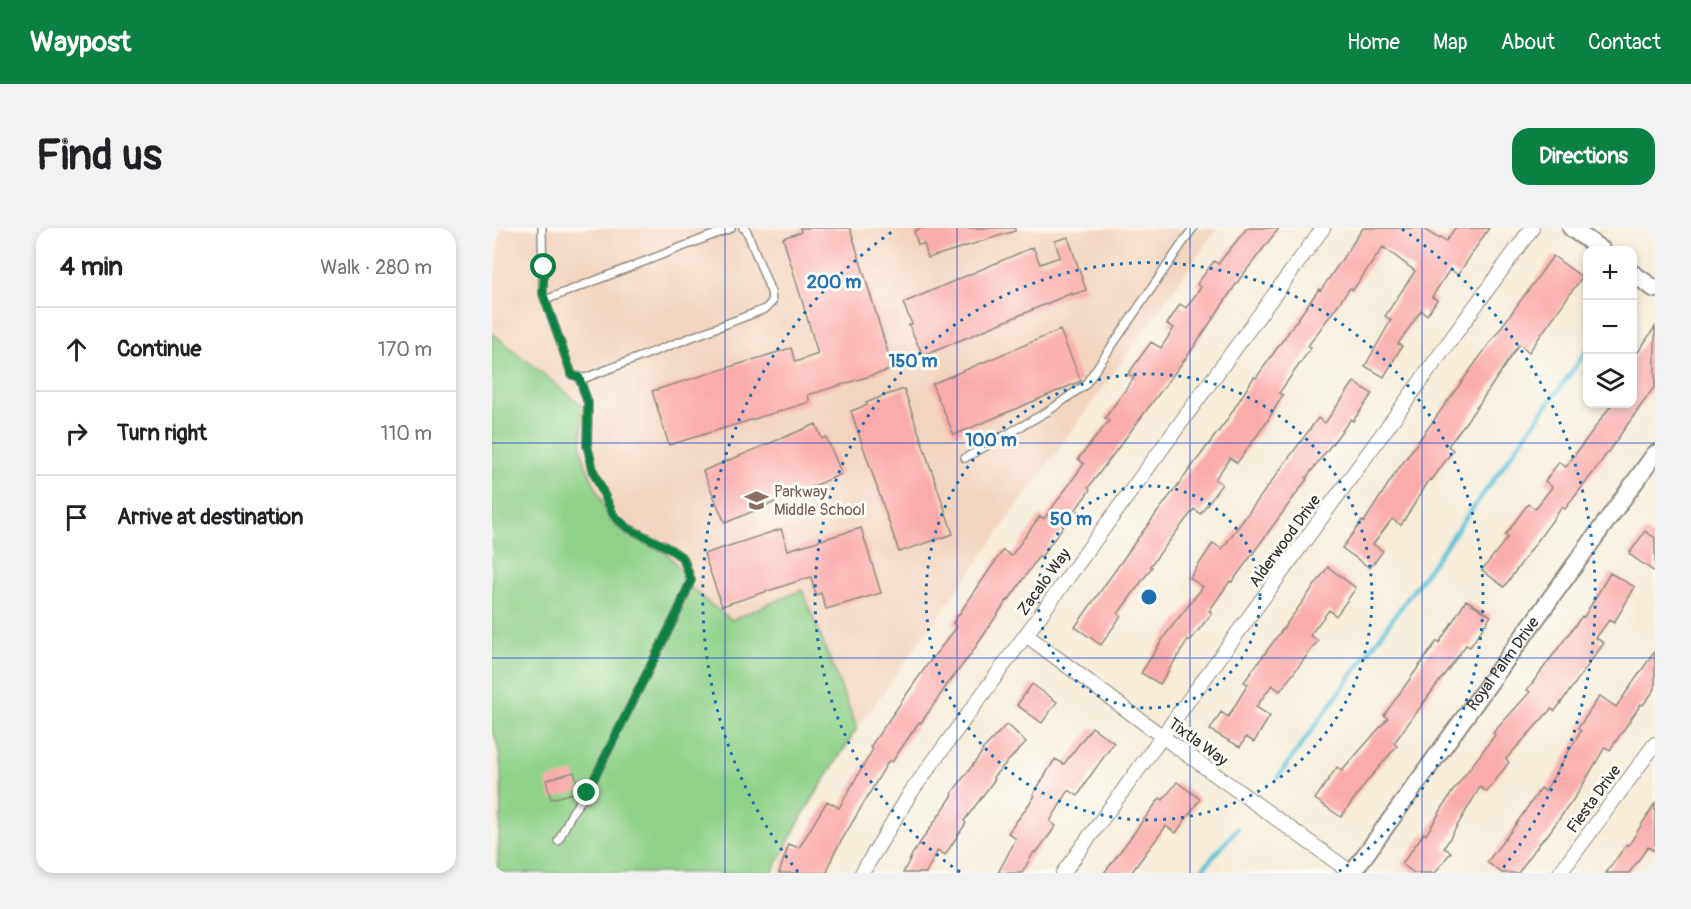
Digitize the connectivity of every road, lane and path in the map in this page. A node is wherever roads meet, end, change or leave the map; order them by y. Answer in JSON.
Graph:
{"nodes":[{"id":1,"x":542,"y":228,"type":"edge"},
{"id":2,"x":731,"y":228,"type":"edge"},
{"id":3,"x":743,"y":228,"type":"edge"},
{"id":4,"x":1193,"y":228,"type":"edge"},
{"id":5,"x":1323,"y":228,"type":"edge"},
{"id":6,"x":1532,"y":228,"type":"edge"},
{"id":7,"x":1571,"y":228,"type":"edge"},
{"id":8,"x":1596,"y":246,"type":"edge"},
{"id":9,"x":1637,"y":276,"type":"edge"},
{"id":10,"x":1655,"y":289,"type":"edge"},
{"id":11,"x":545,"y":300,"type":"junction"},
{"id":12,"x":579,"y":377,"type":"junction"},
{"id":13,"x":1655,"y":454,"type":"edge"},
{"id":14,"x":965,"y":458,"type":"dead end"},
{"id":15,"x":1026,"y":635,"type":"junction"},
{"id":16,"x":1163,"y":737,"type":"junction"},
{"id":17,"x":1655,"y":744,"type":"edge"},
{"id":18,"x":558,"y":841,"type":"dead end"},
{"id":19,"x":862,"y":873,"type":"edge"},
{"id":20,"x":1063,"y":873,"type":"edge"},
{"id":21,"x":1352,"y":873,"type":"edge"},
{"id":22,"x":1560,"y":873,"type":"edge"}],
"edges":[{"from":1,"to":11,"type":"lane"},
{"from":2,"to":11,"type":"lane"},
{"from":3,"to":12,"type":"lane"},
{"from":4,"to":14,"type":"lane"},
{"from":5,"to":15,"type":"street","name":"Zacalo Way"},
{"from":6,"to":16,"type":"street","name":"Alderwood Drive"},
{"from":7,"to":8,"type":"street"},
{"from":9,"to":10,"type":"street"},
{"from":11,"to":12,"type":"lane"},
{"from":12,"to":18,"type":"lane"},
{"from":13,"to":21,"type":"street","name":"Royal Palm Drive"},
{"from":15,"to":16,"type":"street","name":"Tixtla Way"},
{"from":15,"to":19,"type":"street","name":"Zacalo Way"},
{"from":16,"to":20,"type":"street","name":"Alderwood Drive"},
{"from":16,"to":21,"type":"street","name":"Tixtla Way"},
{"from":17,"to":22,"type":"street","name":"Fiesta Drive"}]}
